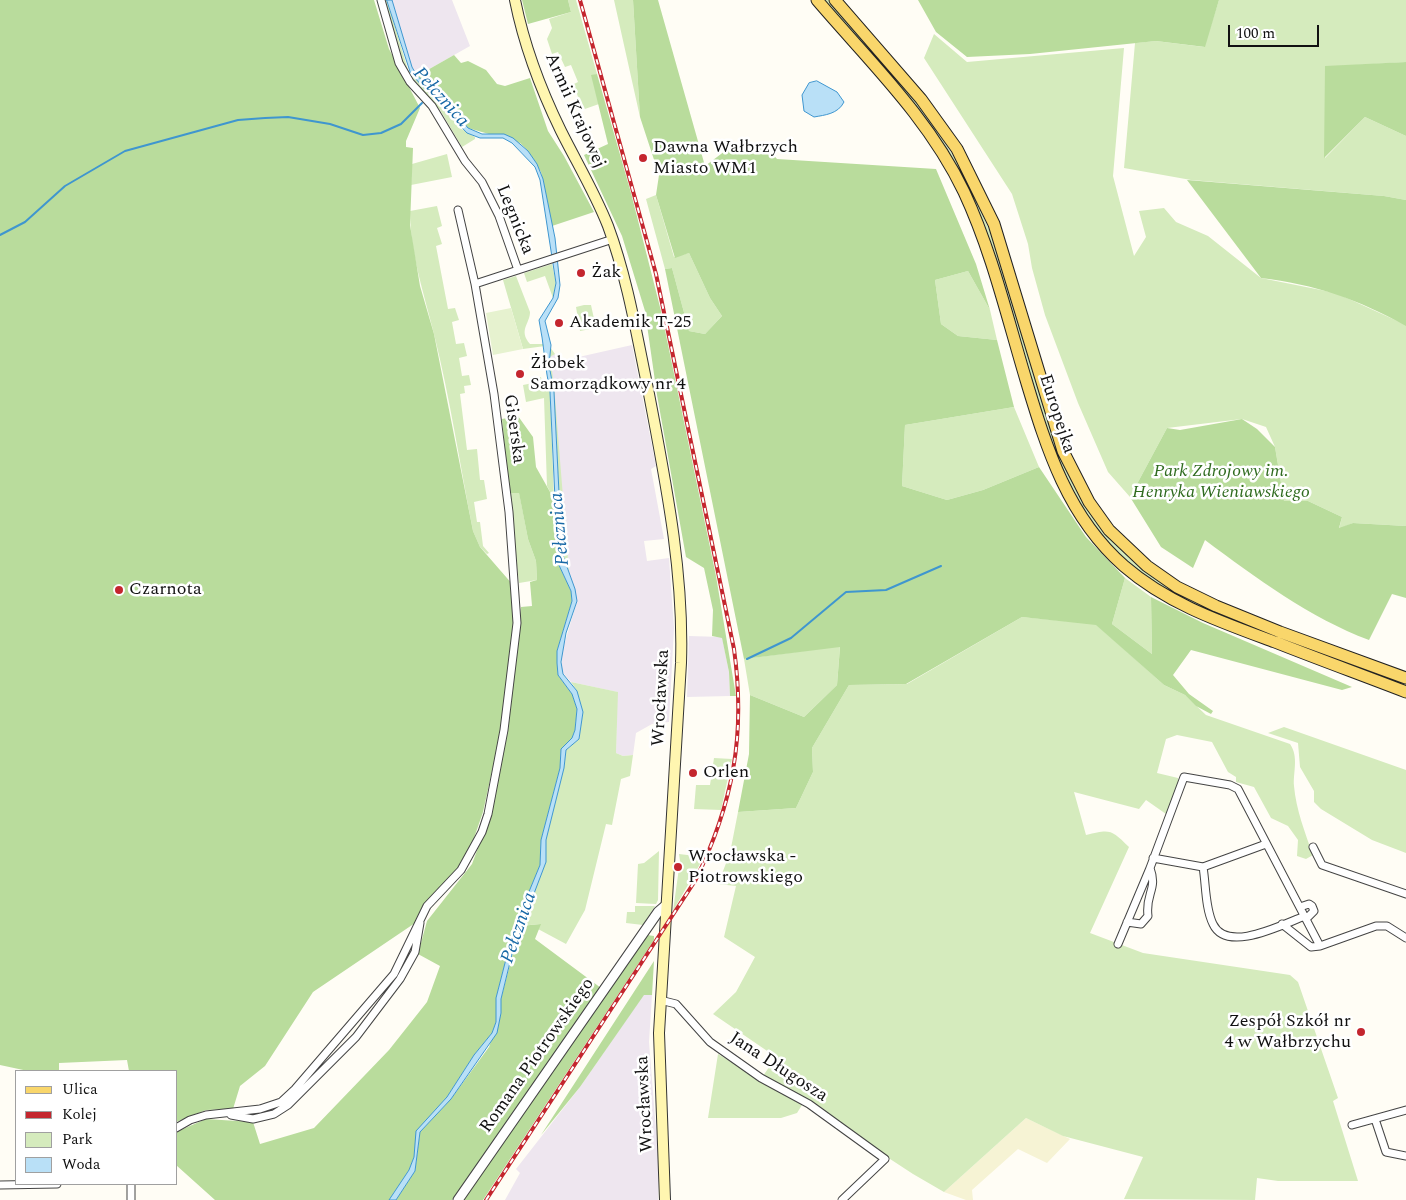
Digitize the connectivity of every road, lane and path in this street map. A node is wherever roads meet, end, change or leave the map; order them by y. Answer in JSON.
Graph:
{"nodes":[{"id":1,"x":381,"y":0,"type":"edge"},
{"id":2,"x":515,"y":0,"type":"edge"},
{"id":3,"x":817,"y":0,"type":"edge"},
{"id":4,"x":835,"y":0,"type":"edge"},
{"id":5,"x":599,"y":206,"type":"joint"},
{"id":6,"x":458,"y":210,"type":"dead end"},
{"id":7,"x":613,"y":239,"type":"junction"},
{"id":8,"x":518,"y":270,"type":"junction"},
{"id":9,"x":475,"y":284,"type":"junction"},
{"id":10,"x":1406,"y":678,"type":"edge"},
{"id":11,"x":1406,"y":692,"type":"edge"},
{"id":12,"x":1266,"y":844,"type":"junction"},
{"id":13,"x":1313,"y":847,"type":"dead end"},
{"id":14,"x":1153,"y":858,"type":"junction"},
{"id":15,"x":1203,"y":866,"type":"junction"},
{"id":16,"x":1150,"y":868,"type":"junction"},
{"id":17,"x":1406,"y":894,"type":"edge"},
{"id":18,"x":665,"y":906,"type":"junction"},
{"id":19,"x":1300,"y":907,"type":"junction"},
{"id":20,"x":422,"y":916,"type":"junction"},
{"id":21,"x":1306,"y":917,"type":"junction"},
{"id":22,"x":1127,"y":922,"type":"junction"},
{"id":23,"x":664,"y":924,"type":"junction"},
{"id":24,"x":1282,"y":924,"type":"junction"},
{"id":25,"x":646,"y":930,"type":"junction"},
{"id":26,"x":1406,"y":938,"type":"edge"},
{"id":27,"x":1118,"y":944,"type":"dead end"},
{"id":28,"x":1320,"y":946,"type":"junction"},
{"id":29,"x":660,"y":1000,"type":"junction"},
{"id":30,"x":1406,"y":1110,"type":"edge"},
{"id":31,"x":221,"y":1114,"type":"junction"},
{"id":32,"x":1375,"y":1120,"type":"junction"},
{"id":33,"x":1352,"y":1125,"type":"dead end"},
{"id":34,"x":178,"y":1127,"type":"edge"},
{"id":35,"x":1406,"y":1156,"type":"edge"},
{"id":36,"x":0,"y":1185,"type":"edge"},
{"id":37,"x":15,"y":1185,"type":"edge"},
{"id":38,"x":131,"y":1185,"type":"edge"},
{"id":39,"x":131,"y":1200,"type":"edge"},
{"id":40,"x":458,"y":1200,"type":"edge"},
{"id":41,"x":665,"y":1200,"type":"edge"},
{"id":42,"x":842,"y":1200,"type":"edge"}],
"edges":[{"from":1,"to":8,"type":"street","name":"Legnicka"},
{"from":2,"to":5,"type":"main road","name":"Armii Krajowej"},
{"from":3,"to":11,"type":"main road","name":"Europejka"},
{"from":4,"to":10,"type":"main road","name":"Europejka"},
{"from":5,"to":7,"type":"main road","name":"Wrocławska"},
{"from":6,"to":9,"type":"street","name":"Giserska"},
{"from":7,"to":8,"type":"street"},
{"from":7,"to":18,"type":"main road","name":"Wrocławska"},
{"from":8,"to":9,"type":"street"},
{"from":9,"to":20,"type":"street","name":"Giserska"},
{"from":12,"to":14,"type":"street"},
{"from":12,"to":15,"type":"street"},
{"from":12,"to":19,"type":"street"},
{"from":13,"to":17,"type":"street"},
{"from":14,"to":15,"type":"street"},
{"from":14,"to":16,"type":"street"},
{"from":15,"to":24,"type":"street"},
{"from":16,"to":22,"type":"street"},
{"from":16,"to":22,"type":"street"},
{"from":18,"to":23,"type":"main road","name":"Wrocławska"},
{"from":18,"to":25,"type":"street","name":"Romana Piotrowskiego"},
{"from":19,"to":21,"type":"street"},
{"from":19,"to":21,"type":"street"},
{"from":20,"to":31,"type":"street"},
{"from":20,"to":31,"type":"street"},
{"from":21,"to":24,"type":"street"},
{"from":21,"to":28,"type":"street"},
{"from":22,"to":27,"type":"street"},
{"from":23,"to":25,"type":"street"},
{"from":23,"to":29,"type":"main road","name":"Wrocławska"},
{"from":24,"to":28,"type":"street"},
{"from":25,"to":40,"type":"street","name":"Romana Piotrowskiego"},
{"from":26,"to":28,"type":"street"},
{"from":29,"to":41,"type":"main road","name":"Wrocławska"},
{"from":29,"to":42,"type":"street","name":"Jana Długosza"},
{"from":30,"to":32,"type":"street"},
{"from":31,"to":34,"type":"street"},
{"from":32,"to":33,"type":"street"},
{"from":32,"to":35,"type":"street"},
{"from":36,"to":37,"type":"street"},
{"from":38,"to":39,"type":"street"}]}
